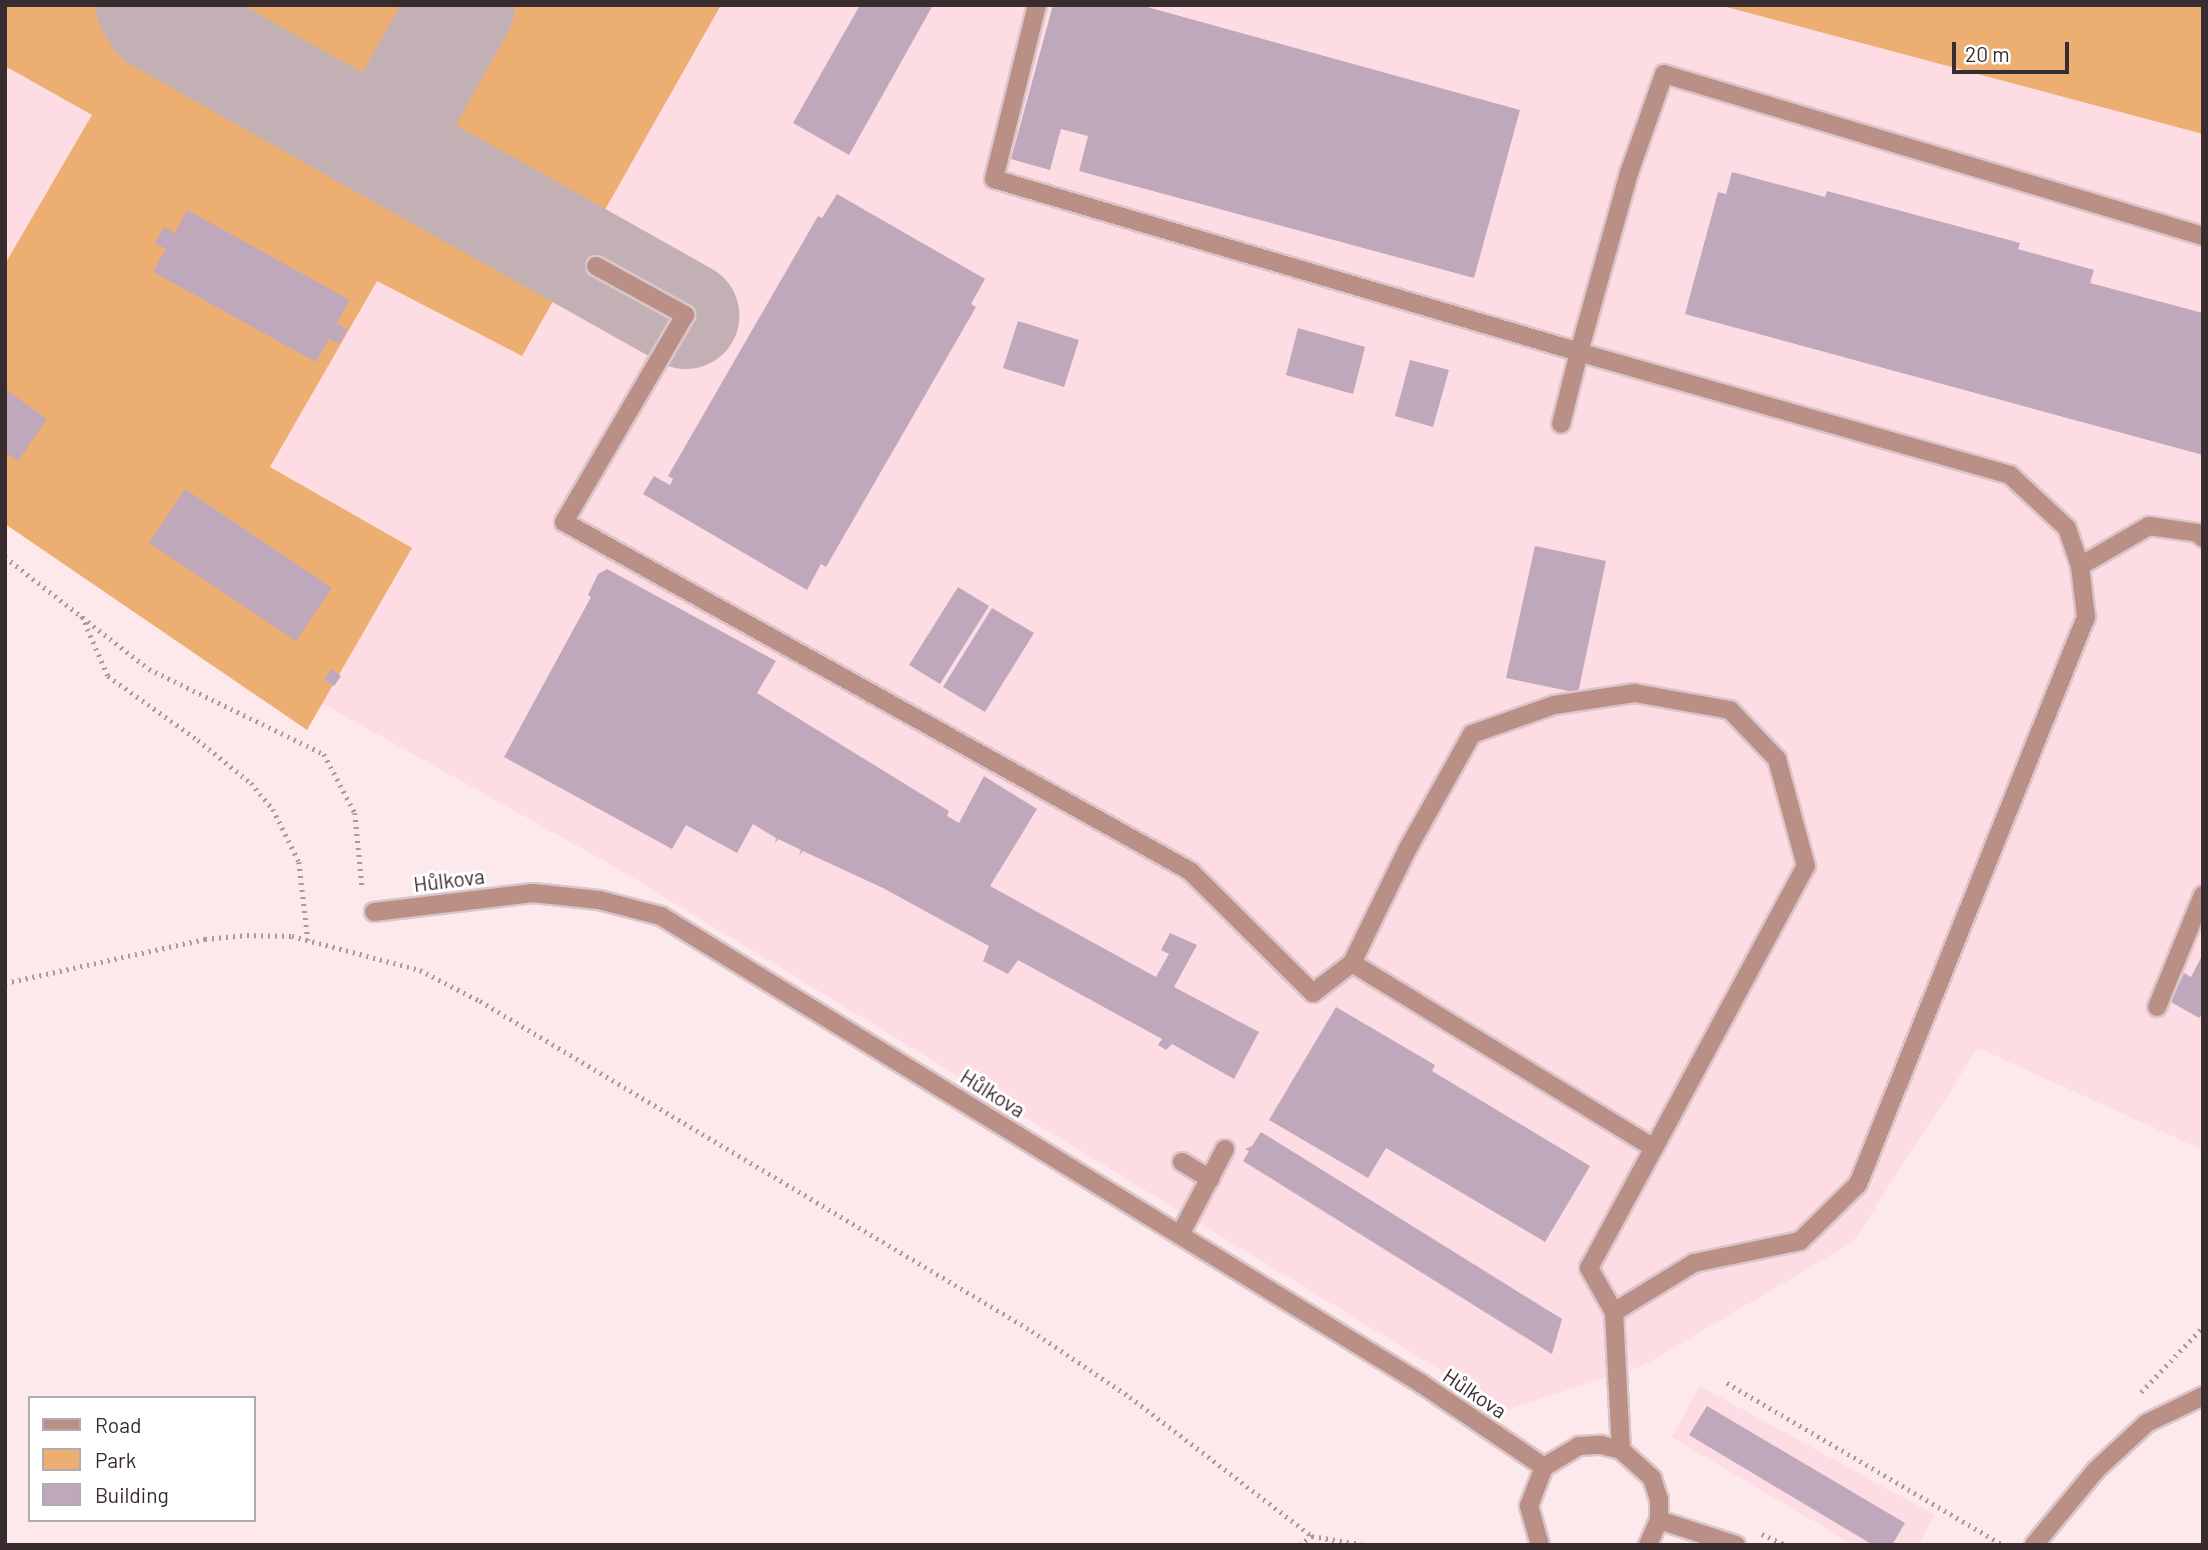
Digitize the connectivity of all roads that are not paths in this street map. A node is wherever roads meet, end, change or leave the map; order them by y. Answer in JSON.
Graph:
{"nodes":[{"id":1,"x":1037,"y":5,"type":"edge"},
{"id":2,"x":2203,"y":236,"type":"edge"},
{"id":3,"x":596,"y":266,"type":"dead end"},
{"id":4,"x":1578,"y":352,"type":"junction"},
{"id":5,"x":1561,"y":424,"type":"dead end"},
{"id":6,"x":2203,"y":538,"type":"edge"},
{"id":7,"x":2080,"y":566,"type":"junction"},
{"id":8,"x":2203,"y":895,"type":"edge"},
{"id":9,"x":374,"y":912,"type":"road end"},
{"id":10,"x":1352,"y":963,"type":"junction"},
{"id":11,"x":2157,"y":1007,"type":"dead end"},
{"id":12,"x":1654,"y":1148,"type":"junction"},
{"id":13,"x":1225,"y":1149,"type":"dead end"},
{"id":14,"x":1182,"y":1161,"type":"dead end"},
{"id":15,"x":1210,"y":1179,"type":"junction"},
{"id":16,"x":1180,"y":1235,"type":"junction"},
{"id":17,"x":1614,"y":1312,"type":"junction"},
{"id":18,"x":2203,"y":1396,"type":"edge"},
{"id":19,"x":1621,"y":1450,"type":"junction"},
{"id":20,"x":1544,"y":1467,"type":"junction"},
{"id":21,"x":1659,"y":1520,"type":"junction"},
{"id":22,"x":1540,"y":1545,"type":"edge"},
{"id":23,"x":1648,"y":1545,"type":"edge"},
{"id":24,"x":1736,"y":1545,"type":"edge"},
{"id":25,"x":2034,"y":1545,"type":"edge"}],
"edges":[{"from":1,"to":4,"type":"street"},
{"from":2,"to":4,"type":"street"},
{"from":3,"to":10,"type":"street"},
{"from":4,"to":5,"type":"street"},
{"from":4,"to":7,"type":"street"},
{"from":6,"to":7,"type":"street"},
{"from":7,"to":17,"type":"street"},
{"from":8,"to":11,"type":"street"},
{"from":9,"to":16,"type":"street","name":"Hůlkova"},
{"from":10,"to":12,"type":"street"},
{"from":10,"to":12,"type":"street"},
{"from":12,"to":17,"type":"street"},
{"from":13,"to":15,"type":"street"},
{"from":14,"to":15,"type":"street"},
{"from":15,"to":16,"type":"street"},
{"from":16,"to":20,"type":"street","name":"Hůlkova"},
{"from":17,"to":19,"type":"street"},
{"from":18,"to":25,"type":"street"},
{"from":19,"to":20,"type":"street"},
{"from":19,"to":21,"type":"street"},
{"from":20,"to":22,"type":"street"},
{"from":21,"to":23,"type":"street"},
{"from":21,"to":24,"type":"street"}]}
